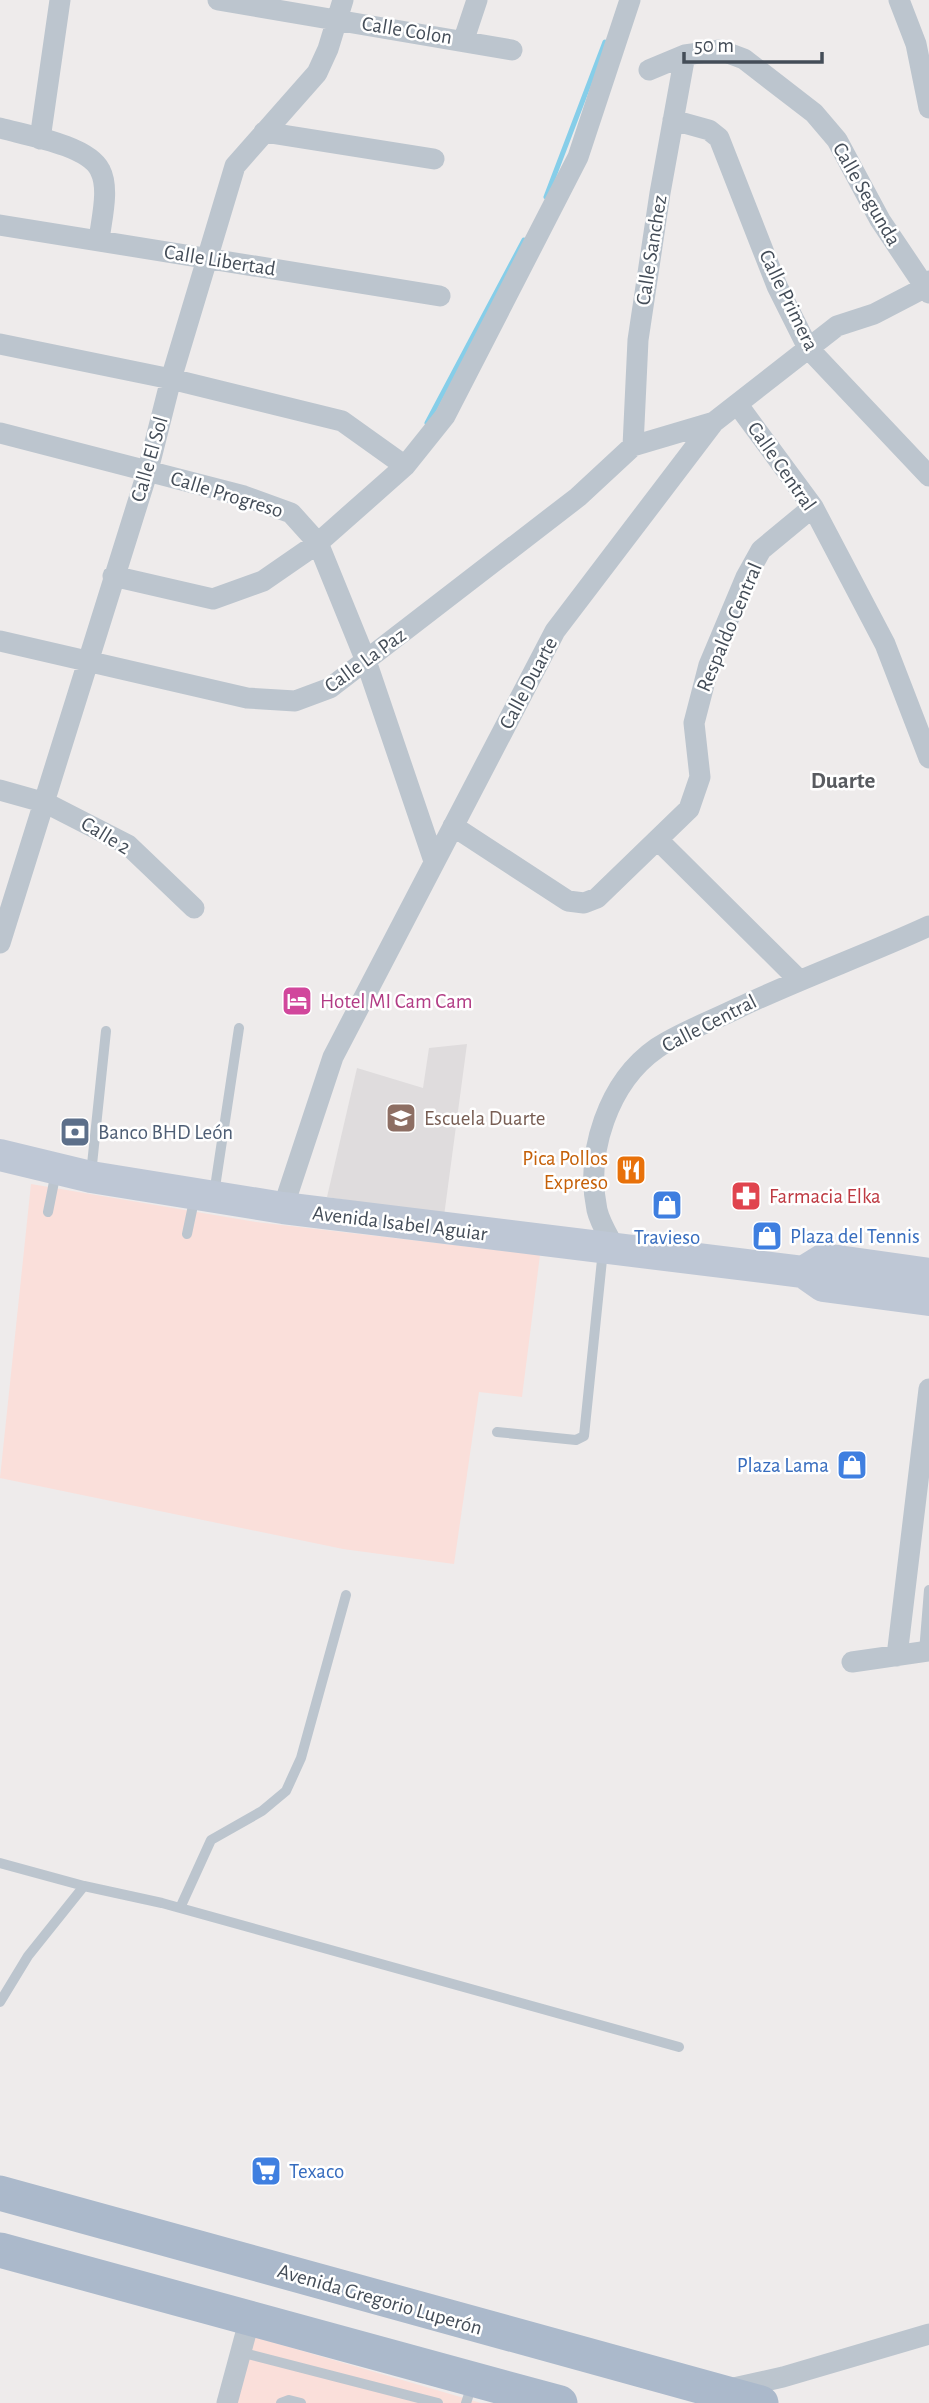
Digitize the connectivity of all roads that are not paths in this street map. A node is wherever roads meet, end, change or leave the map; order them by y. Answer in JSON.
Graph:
{"nodes":[{"id":1,"x":60,"y":0,"type":"edge"},
{"id":2,"x":218,"y":0,"type":"edge"},
{"id":3,"x":477,"y":0,"type":"edge"},
{"id":4,"x":630,"y":0,"type":"edge"},
{"id":5,"x":899,"y":0,"type":"edge"},
{"id":6,"x":341,"y":10,"type":"edge"},
{"id":7,"x":464,"y":39,"type":"junction"},
{"id":8,"x":925,"y":44,"type":"edge"},
{"id":9,"x":512,"y":50,"type":"dead end"},
{"id":10,"x":685,"y":55,"type":"junction"},
{"id":11,"x":649,"y":70,"type":"dead end"},
{"id":12,"x":929,"y":108,"type":"edge"},
{"id":13,"x":673,"y":120,"type":"junction"},
{"id":14,"x":0,"y":128,"type":"edge"},
{"id":15,"x":264,"y":132,"type":"junction"},
{"id":16,"x":40,"y":139,"type":"junction"},
{"id":17,"x":433,"y":159,"type":"dead end"},
{"id":18,"x":0,"y":225,"type":"edge"},
{"id":19,"x":99,"y":241,"type":"junction"},
{"id":20,"x":208,"y":258,"type":"junction"},
{"id":21,"x":928,"y":287,"type":"edge"},
{"id":22,"x":440,"y":296,"type":"dead end"},
{"id":23,"x":0,"y":344,"type":"edge"},
{"id":24,"x":808,"y":348,"type":"junction"},
{"id":25,"x":171,"y":379,"type":"junction"},
{"id":26,"x":738,"y":405,"type":"junction"},
{"id":27,"x":714,"y":422,"type":"junction"},
{"id":28,"x":0,"y":433,"type":"edge"},
{"id":29,"x":633,"y":446,"type":"junction"},
{"id":30,"x":405,"y":466,"type":"junction"},
{"id":31,"x":148,"y":470,"type":"junction"},
{"id":32,"x":929,"y":475,"type":"edge"},
{"id":33,"x":813,"y":507,"type":"junction"},
{"id":34,"x":318,"y":543,"type":"junction"},
{"id":35,"x":113,"y":576,"type":"junction"},
{"id":36,"x":0,"y":641,"type":"edge"},
{"id":37,"x":86,"y":661,"type":"junction"},
{"id":38,"x":366,"y":661,"type":"junction"},
{"id":39,"x":929,"y":758,"type":"edge"},
{"id":40,"x":0,"y":790,"type":"edge"},
{"id":41,"x":46,"y":803,"type":"junction"},
{"id":42,"x":453,"y":826,"type":"junction"},
{"id":43,"x":659,"y":841,"type":"junction"},
{"id":44,"x":434,"y":861,"type":"junction"},
{"id":45,"x":194,"y":908,"type":"dead end"},
{"id":46,"x":929,"y":926,"type":"edge"},
{"id":47,"x":0,"y":943,"type":"edge"},
{"id":48,"x":798,"y":979,"type":"junction"},
{"id":49,"x":239,"y":1028,"type":"dead end"},
{"id":50,"x":106,"y":1031,"type":"dead end"},
{"id":51,"x":0,"y":1155,"type":"edge"},
{"id":52,"x":57,"y":1169,"type":"junction"},
{"id":53,"x":91,"y":1177,"type":"junction"},
{"id":54,"x":204,"y":1196,"type":"junction"},
{"id":55,"x":283,"y":1208,"type":"junction"},
{"id":56,"x":48,"y":1212,"type":"dead end"},
{"id":57,"x":187,"y":1234,"type":"dead end"},
{"id":58,"x":609,"y":1248,"type":"junction"},
{"id":59,"x":803,"y":1272,"type":"junction"},
{"id":60,"x":929,"y":1274,"type":"edge"},
{"id":61,"x":929,"y":1300,"type":"edge"},
{"id":62,"x":929,"y":1390,"type":"edge"},
{"id":63,"x":497,"y":1432,"type":"dead end"},
{"id":64,"x":929,"y":1591,"type":"edge"},
{"id":65,"x":346,"y":1595,"type":"dead end"},
{"id":66,"x":926,"y":1651,"type":"edge"},
{"id":67,"x":897,"y":1656,"type":"junction"},
{"id":68,"x":852,"y":1662,"type":"dead end"},
{"id":69,"x":0,"y":1863,"type":"edge"},
{"id":70,"x":84,"y":1886,"type":"junction"},
{"id":71,"x":180,"y":1908,"type":"junction"},
{"id":72,"x":5,"y":1983,"type":"edge"},
{"id":73,"x":0,"y":2001,"type":"edge"},
{"id":74,"x":679,"y":2047,"type":"dead end"},
{"id":75,"x":0,"y":2193,"type":"edge"},
{"id":76,"x":0,"y":2250,"type":"edge"},
{"id":77,"x":250,"y":2318,"type":"junction"},
{"id":78,"x":929,"y":2334,"type":"edge"},
{"id":79,"x":240,"y":2352,"type":"junction"},
{"id":80,"x":470,"y":2391,"type":"edge"},
{"id":81,"x":718,"y":2392,"type":"junction"},
{"id":82,"x":526,"y":2399,"type":"edge"},
{"id":83,"x":227,"y":2403,"type":"edge"},
{"id":84,"x":281,"y":2403,"type":"edge"},
{"id":85,"x":301,"y":2403,"type":"edge"},
{"id":86,"x":439,"y":2403,"type":"edge"},
{"id":87,"x":560,"y":2403,"type":"edge"},
{"id":88,"x":761,"y":2403,"type":"edge"}],
"edges":[{"from":1,"to":16,"type":"street"},
{"from":2,"to":6,"type":"street","name":"Calle Colon"},
{"from":3,"to":7,"type":"street"},
{"from":4,"to":30,"type":"street"},
{"from":5,"to":8,"type":"street"},
{"from":6,"to":7,"type":"street","name":"Calle Colon"},
{"from":6,"to":15,"type":"street","name":"Calle El Sol"},
{"from":7,"to":9,"type":"street","name":"Calle Colon"},
{"from":8,"to":12,"type":"street"},
{"from":10,"to":11,"type":"street","name":"Calle Segunda"},
{"from":10,"to":13,"type":"street","name":"Calle Sanchez"},
{"from":10,"to":21,"type":"street","name":"Calle Segunda"},
{"from":13,"to":24,"type":"street","name":"Calle Primera"},
{"from":13,"to":29,"type":"street","name":"Calle Sanchez"},
{"from":14,"to":16,"type":"street"},
{"from":15,"to":17,"type":"street"},
{"from":15,"to":20,"type":"street","name":"Calle El Sol"},
{"from":16,"to":19,"type":"street"},
{"from":18,"to":19,"type":"street","name":"Calle Libertad"},
{"from":19,"to":20,"type":"street","name":"Calle Libertad"},
{"from":20,"to":22,"type":"street","name":"Calle Libertad"},
{"from":20,"to":25,"type":"street","name":"Calle El Sol"},
{"from":21,"to":24,"type":"street","name":"Calle Duarte"},
{"from":23,"to":25,"type":"street"},
{"from":24,"to":26,"type":"street","name":"Calle Duarte"},
{"from":24,"to":32,"type":"street","name":"Calle Primera"},
{"from":25,"to":30,"type":"street"},
{"from":25,"to":31,"type":"street","name":"Calle El Sol"},
{"from":26,"to":27,"type":"street","name":"Calle Duarte"},
{"from":26,"to":33,"type":"street","name":"Calle Central"},
{"from":27,"to":29,"type":"street"},
{"from":27,"to":42,"type":"street","name":"Calle Duarte"},
{"from":28,"to":31,"type":"street","name":"Calle Progreso"},
{"from":29,"to":38,"type":"street","name":"Calle La Paz"},
{"from":30,"to":34,"type":"street"},
{"from":31,"to":34,"type":"street","name":"Calle Progreso"},
{"from":31,"to":35,"type":"street","name":"Calle El Sol"},
{"from":33,"to":39,"type":"street","name":"Calle Central"},
{"from":33,"to":43,"type":"street","name":"Respaldo Central"},
{"from":34,"to":35,"type":"street"},
{"from":34,"to":38,"type":"street","name":"Calle Progreso"},
{"from":35,"to":37,"type":"street","name":"Calle El Sol"},
{"from":36,"to":37,"type":"street","name":"Calle La Paz"},
{"from":37,"to":38,"type":"street","name":"Calle La Paz"},
{"from":37,"to":41,"type":"street","name":"Calle El Sol"},
{"from":38,"to":44,"type":"street","name":"Calle Progreso"},
{"from":40,"to":41,"type":"street","name":"Calle 2"},
{"from":41,"to":45,"type":"street","name":"Calle 2"},
{"from":41,"to":47,"type":"street","name":"Calle El Sol"},
{"from":42,"to":43,"type":"street","name":"Respaldo Central"},
{"from":42,"to":44,"type":"street","name":"Calle Duarte"},
{"from":43,"to":48,"type":"street"},
{"from":44,"to":55,"type":"street","name":"Calle Duarte"},
{"from":46,"to":48,"type":"street","name":"Calle Central"},
{"from":48,"to":58,"type":"street","name":"Calle Central"},
{"from":49,"to":54,"type":"lane"},
{"from":50,"to":53,"type":"lane"},
{"from":51,"to":52,"type":"main road","name":"Avenida Isabel Aguiar"},
{"from":52,"to":53,"type":"main road","name":"Avenida Isabel Aguiar"},
{"from":52,"to":56,"type":"lane"},
{"from":53,"to":54,"type":"main road","name":"Avenida Isabel Aguiar"},
{"from":54,"to":55,"type":"main road","name":"Avenida Isabel Aguiar"},
{"from":54,"to":57,"type":"lane"},
{"from":55,"to":58,"type":"main road","name":"Avenida Isabel Aguiar"},
{"from":58,"to":59,"type":"main road","name":"Avenida Isabel Aguiar"},
{"from":58,"to":63,"type":"lane"},
{"from":59,"to":60,"type":"main road","name":"Avenida Isabel Aguiar"},
{"from":59,"to":61,"type":"main road","name":"Avenida Isabel Aguiar"},
{"from":62,"to":67,"type":"street"},
{"from":64,"to":66,"type":"lane"},
{"from":65,"to":71,"type":"lane"},
{"from":66,"to":67,"type":"street"},
{"from":67,"to":68,"type":"street"},
{"from":69,"to":70,"type":"lane"},
{"from":70,"to":71,"type":"lane"},
{"from":70,"to":72,"type":"lane"},
{"from":71,"to":74,"type":"lane"},
{"from":72,"to":73,"type":"lane"},
{"from":75,"to":81,"type":"main road","name":"Avenida Gregorio Luperón"},
{"from":76,"to":77,"type":"main road"},
{"from":77,"to":79,"type":"street"},
{"from":77,"to":80,"type":"main road"},
{"from":78,"to":81,"type":"street"},
{"from":79,"to":83,"type":"street"},
{"from":79,"to":86,"type":"lane"},
{"from":80,"to":82,"type":"main road"},
{"from":81,"to":88,"type":"main road","name":"Avenida Gregorio Luperón"},
{"from":82,"to":87,"type":"main road"},
{"from":84,"to":85,"type":"lane"}]}
